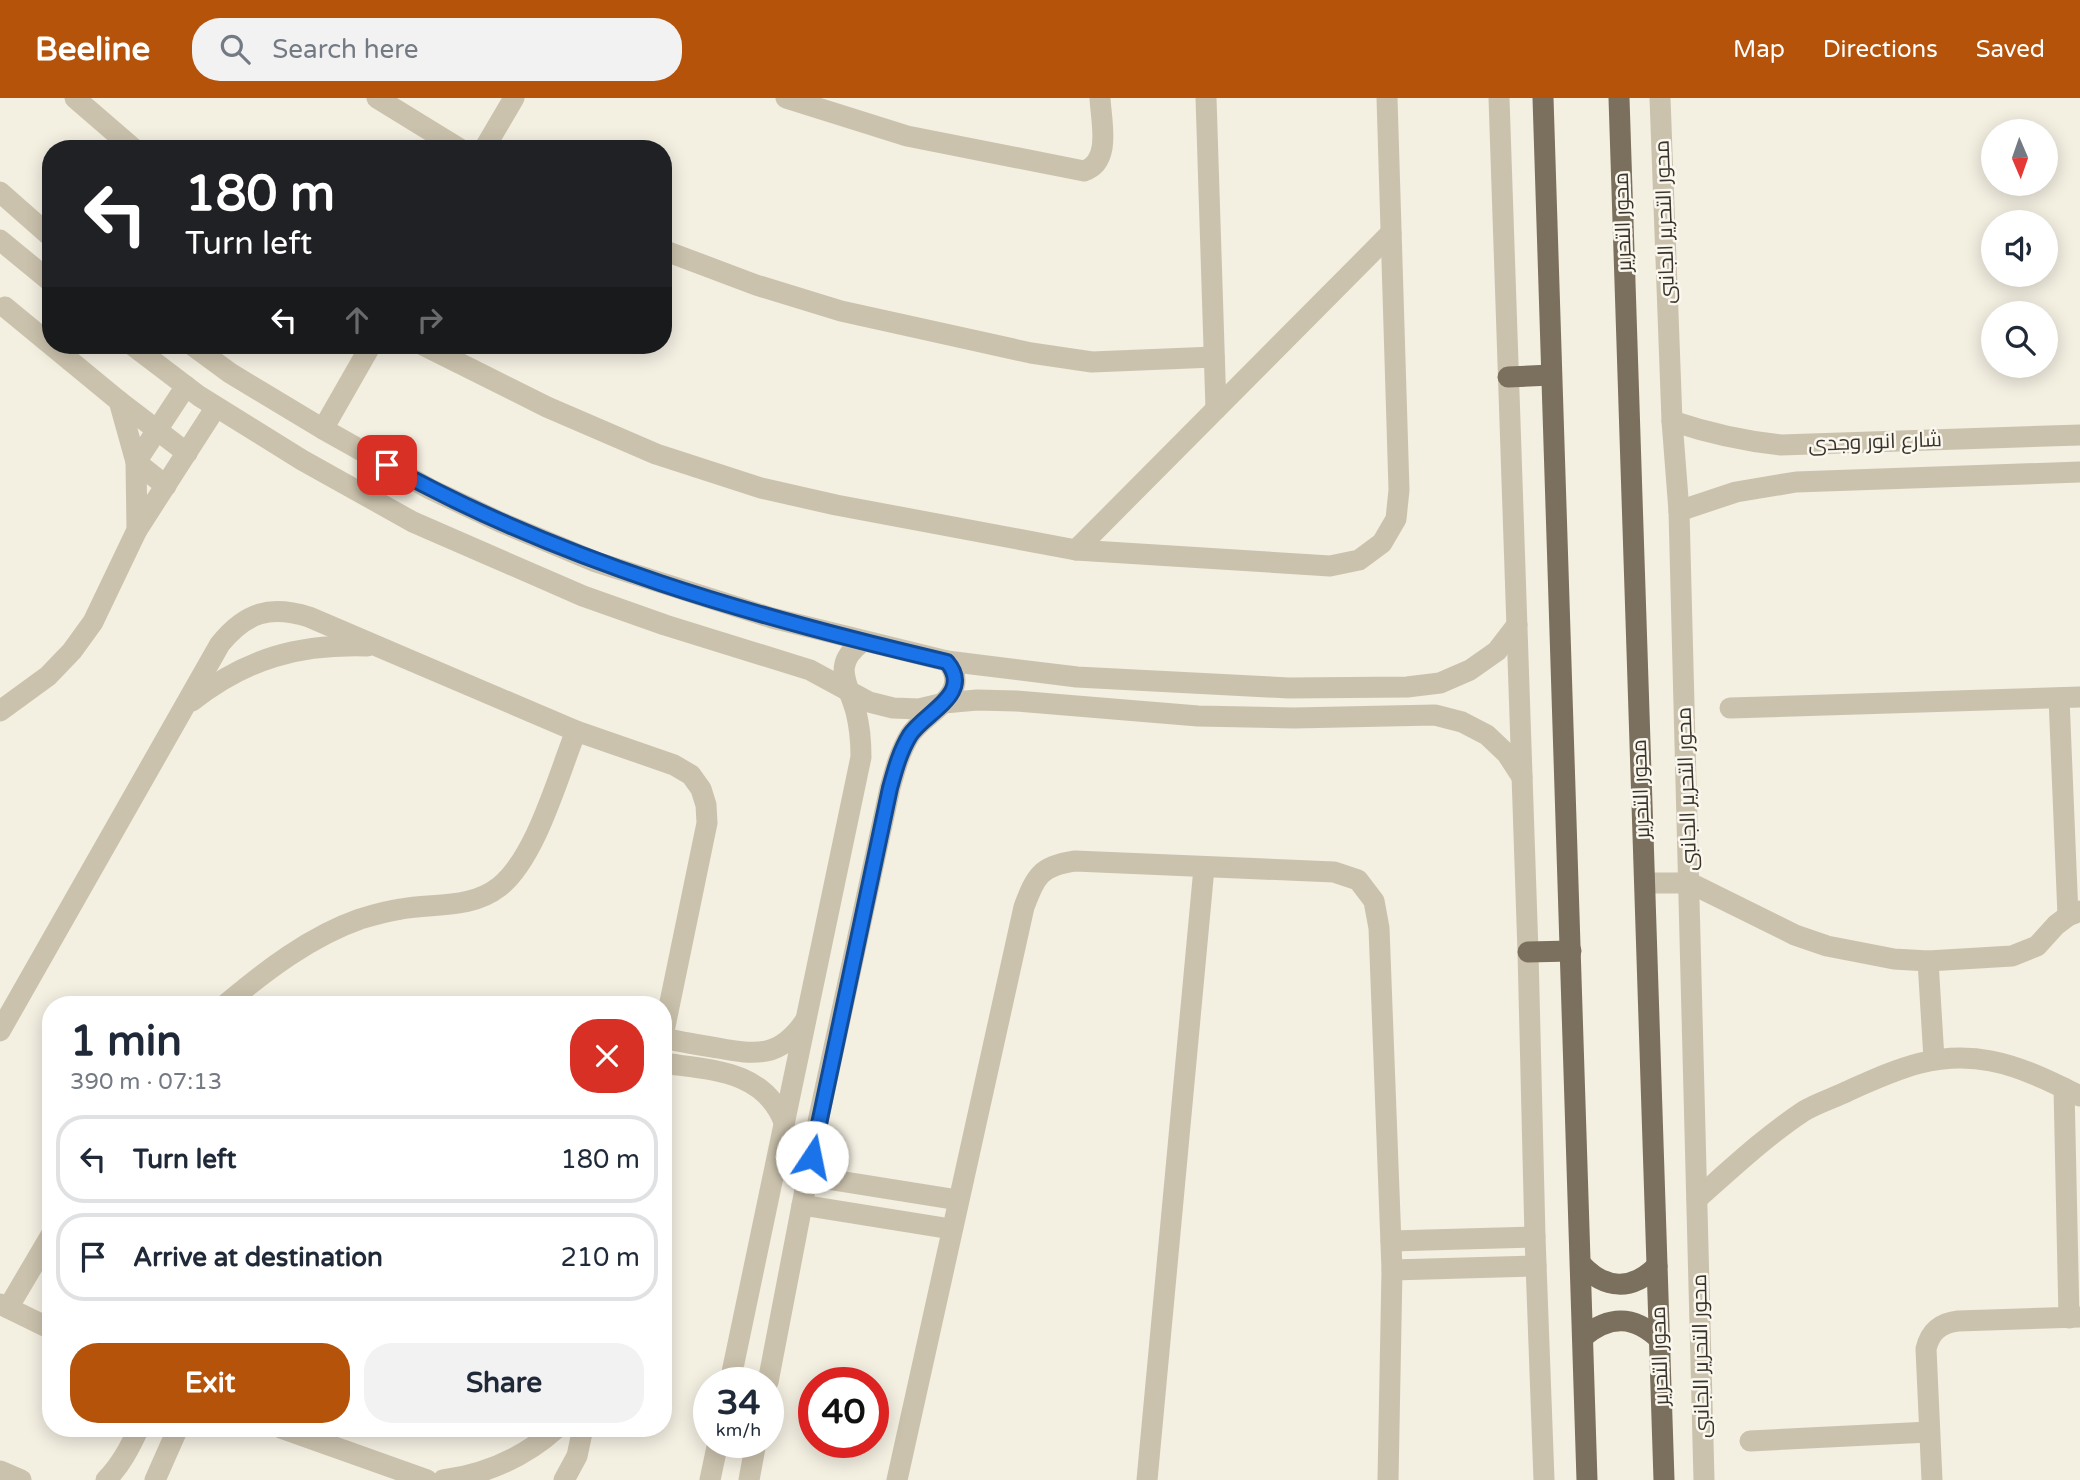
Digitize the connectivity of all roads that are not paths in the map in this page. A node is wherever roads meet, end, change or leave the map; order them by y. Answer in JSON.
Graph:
{"nodes":[{"id":1,"x":75,"y":98,"type":"edge"},
{"id":2,"x":377,"y":98,"type":"edge"},
{"id":3,"x":514,"y":98,"type":"edge"},
{"id":4,"x":786,"y":98,"type":"edge"},
{"id":5,"x":1100,"y":98,"type":"edge"},
{"id":6,"x":1206,"y":98,"type":"edge"},
{"id":7,"x":1387,"y":98,"type":"edge"},
{"id":8,"x":1499,"y":98,"type":"edge"},
{"id":9,"x":1543,"y":98,"type":"edge"},
{"id":10,"x":1619,"y":98,"type":"edge"},
{"id":11,"x":1660,"y":98,"type":"edge"},
{"id":12,"x":124,"y":140,"type":"edge"},
{"id":13,"x":445,"y":140,"type":"edge"},
{"id":14,"x":489,"y":140,"type":"edge"},
{"id":15,"x":0,"y":192,"type":"edge"},
{"id":16,"x":42,"y":229,"type":"edge"},
{"id":17,"x":1391,"y":233,"type":"junction"},
{"id":18,"x":0,"y":240,"type":"edge"},
{"id":19,"x":672,"y":253,"type":"edge"},
{"id":20,"x":42,"y":275,"type":"edge"},
{"id":21,"x":2,"y":304,"type":"edge"},
{"id":22,"x":42,"y":337,"type":"edge"},
{"id":23,"x":62,"y":354,"type":"edge"},
{"id":24,"x":144,"y":354,"type":"edge"},
{"id":25,"x":204,"y":354,"type":"edge"},
{"id":26,"x":366,"y":354,"type":"edge"},
{"id":27,"x":441,"y":354,"type":"edge"},
{"id":28,"x":1214,"y":357,"type":"junction"},
{"id":29,"x":1550,"y":375,"type":"junction"},
{"id":30,"x":1508,"y":377,"type":"junction"},
{"id":31,"x":186,"y":386,"type":"junction"},
{"id":32,"x":119,"y":401,"type":"junction"},
{"id":33,"x":216,"y":407,"type":"junction"},
{"id":34,"x":1216,"y":409,"type":"junction"},
{"id":35,"x":1672,"y":421,"type":"junction"},
{"id":36,"x":323,"y":429,"type":"junction"},
{"id":37,"x":157,"y":430,"type":"junction"},
{"id":38,"x":2080,"y":435,"type":"edge"},
{"id":39,"x":187,"y":453,"type":"junction"},
{"id":40,"x":136,"y":461,"type":"junction"},
{"id":41,"x":2080,"y":472,"type":"edge"},
{"id":42,"x":166,"y":486,"type":"junction"},
{"id":43,"x":1679,"y":511,"type":"junction"},
{"id":44,"x":137,"y":530,"type":"junction"},
{"id":45,"x":1076,"y":550,"type":"junction"},
{"id":46,"x":1517,"y":625,"type":"junction"},
{"id":47,"x":862,"y":642,"type":"junction"},
{"id":48,"x":378,"y":647,"type":"junction"},
{"id":49,"x":947,"y":662,"type":"junction"},
{"id":50,"x":1407,"y":687,"type":"junction"},
{"id":51,"x":848,"y":689,"type":"junction"},
{"id":52,"x":2070,"y":697,"type":"edge"},
{"id":53,"x":944,"y":702,"type":"junction"},
{"id":54,"x":185,"y":706,"type":"junction"},
{"id":55,"x":1730,"y":708,"type":"dead end"},
{"id":56,"x":0,"y":711,"type":"edge"},
{"id":57,"x":1408,"y":716,"type":"junction"},
{"id":58,"x":576,"y":731,"type":"junction"},
{"id":59,"x":1522,"y":777,"type":"junction"},
{"id":60,"x":1204,"y":868,"type":"junction"},
{"id":61,"x":1644,"y":883,"type":"junction"},
{"id":62,"x":1690,"y":883,"type":"junction"},
{"id":63,"x":2074,"y":913,"type":"edge"},
{"id":64,"x":1571,"y":951,"type":"junction"},
{"id":65,"x":1528,"y":952,"type":"junction"},
{"id":66,"x":1928,"y":961,"type":"junction"},
{"id":67,"x":236,"y":996,"type":"edge"},
{"id":68,"x":671,"y":996,"type":"edge"},
{"id":69,"x":806,"y":1020,"type":"junction"},
{"id":70,"x":0,"y":1031,"type":"edge"},
{"id":71,"x":672,"y":1039,"type":"edge"},
{"id":72,"x":1934,"y":1059,"type":"junction"},
{"id":73,"x":672,"y":1064,"type":"edge"},
{"id":74,"x":2072,"y":1092,"type":"edge"},
{"id":75,"x":784,"y":1122,"type":"junction"},
{"id":76,"x":808,"y":1176,"type":"junction"},
{"id":77,"x":1697,"y":1199,"type":"junction"},
{"id":78,"x":958,"y":1200,"type":"junction"},
{"id":79,"x":802,"y":1205,"type":"junction"},
{"id":80,"x":951,"y":1229,"type":"junction"},
{"id":81,"x":1535,"y":1237,"type":"junction"},
{"id":82,"x":1391,"y":1241,"type":"junction"},
{"id":83,"x":42,"y":1249,"type":"edge"},
{"id":84,"x":1581,"y":1264,"type":"junction"},
{"id":85,"x":1536,"y":1266,"type":"junction"},
{"id":86,"x":1657,"y":1266,"type":"junction"},
{"id":87,"x":1392,"y":1270,"type":"junction"},
{"id":88,"x":4,"y":1306,"type":"edge"},
{"id":89,"x":2074,"y":1317,"type":"edge"},
{"id":90,"x":42,"y":1325,"type":"edge"},
{"id":91,"x":1583,"y":1337,"type":"junction"},
{"id":92,"x":1660,"y":1340,"type":"junction"},
{"id":93,"x":733,"y":1367,"type":"edge"},
{"id":94,"x":771,"y":1367,"type":"edge"},
{"id":95,"x":1929,"y":1432,"type":"junction"},
{"id":96,"x":135,"y":1437,"type":"edge"},
{"id":97,"x":174,"y":1437,"type":"edge"},
{"id":98,"x":306,"y":1437,"type":"edge"},
{"id":99,"x":546,"y":1437,"type":"edge"},
{"id":100,"x":581,"y":1437,"type":"edge"},
{"id":101,"x":1750,"y":1441,"type":"dead end"},
{"id":102,"x":715,"y":1458,"type":"edge"},
{"id":103,"x":753,"y":1458,"type":"edge"},
{"id":104,"x":0,"y":1471,"type":"edge"},
{"id":105,"x":21,"y":1480,"type":"edge"},
{"id":106,"x":106,"y":1480,"type":"edge"},
{"id":107,"x":155,"y":1480,"type":"edge"},
{"id":108,"x":426,"y":1480,"type":"edge"},
{"id":109,"x":443,"y":1480,"type":"edge"},
{"id":110,"x":564,"y":1480,"type":"edge"},
{"id":111,"x":710,"y":1480,"type":"edge"},
{"id":112,"x":749,"y":1480,"type":"edge"},
{"id":113,"x":897,"y":1480,"type":"edge"},
{"id":114,"x":1147,"y":1480,"type":"edge"},
{"id":115,"x":1388,"y":1480,"type":"edge"},
{"id":116,"x":1544,"y":1480,"type":"edge"},
{"id":117,"x":1587,"y":1480,"type":"edge"},
{"id":118,"x":1664,"y":1480,"type":"edge"},
{"id":119,"x":1703,"y":1480,"type":"edge"},
{"id":120,"x":1931,"y":1480,"type":"edge"}],
"edges":[{"from":1,"to":12,"type":"street"},
{"from":2,"to":13,"type":"street"},
{"from":3,"to":14,"type":"street"},
{"from":4,"to":5,"type":"street"},
{"from":6,"to":28,"type":"street"},
{"from":7,"to":17,"type":"street"},
{"from":8,"to":30,"type":"street"},
{"from":9,"to":29,"type":"main road"},
{"from":10,"to":61,"type":"main road","name":"محور التحرير"},
{"from":11,"to":35,"type":"street","name":"محور التحرير الجانبى"},
{"from":15,"to":16,"type":"street"},
{"from":17,"to":34,"type":"street"},
{"from":17,"to":45,"type":"street"},
{"from":18,"to":20,"type":"street"},
{"from":19,"to":28,"type":"street"},
{"from":21,"to":22,"type":"street"},
{"from":23,"to":32,"type":"street"},
{"from":24,"to":31,"type":"street"},
{"from":25,"to":36,"type":"street"},
{"from":26,"to":36,"type":"street"},
{"from":27,"to":45,"type":"street"},
{"from":28,"to":34,"type":"street"},
{"from":29,"to":30,"type":"main road"},
{"from":29,"to":64,"type":"main road"},
{"from":30,"to":46,"type":"street"},
{"from":31,"to":33,"type":"street"},
{"from":31,"to":37,"type":"street"},
{"from":32,"to":37,"type":"street"},
{"from":32,"to":40,"type":"street"},
{"from":33,"to":39,"type":"street"},
{"from":33,"to":51,"type":"street"},
{"from":34,"to":45,"type":"street"},
{"from":35,"to":38,"type":"street","name":"شارع انور وجدى"},
{"from":35,"to":43,"type":"street","name":"محور التحرير الجانبى"},
{"from":36,"to":47,"type":"street"},
{"from":37,"to":39,"type":"street"},
{"from":37,"to":40,"type":"street"},
{"from":39,"to":42,"type":"street"},
{"from":40,"to":42,"type":"street"},
{"from":40,"to":44,"type":"street"},
{"from":41,"to":43,"type":"street","name":"شارع انور وجدى"},
{"from":42,"to":44,"type":"street"},
{"from":43,"to":62,"type":"street","name":"محور التحرير الجانبى"},
{"from":44,"to":56,"type":"street"},
{"from":46,"to":50,"type":"street"},
{"from":46,"to":59,"type":"street"},
{"from":47,"to":49,"type":"street"},
{"from":47,"to":51,"type":"street"},
{"from":48,"to":54,"type":"street"},
{"from":48,"to":54,"type":"street"},
{"from":48,"to":58,"type":"street"},
{"from":49,"to":50,"type":"street"},
{"from":49,"to":53,"type":"street"},
{"from":50,"to":57,"type":"street"},
{"from":51,"to":53,"type":"street"},
{"from":51,"to":69,"type":"street"},
{"from":52,"to":55,"type":"street"},
{"from":52,"to":63,"type":"street"},
{"from":53,"to":57,"type":"street"},
{"from":53,"to":76,"type":"street"},
{"from":54,"to":70,"type":"street"},
{"from":57,"to":59,"type":"street"},
{"from":58,"to":67,"type":"street"},
{"from":58,"to":68,"type":"street"},
{"from":59,"to":65,"type":"street"},
{"from":60,"to":78,"type":"street"},
{"from":60,"to":82,"type":"street"},
{"from":60,"to":114,"type":"street"},
{"from":61,"to":62,"type":"street"},
{"from":61,"to":86,"type":"main road","name":"محور التحرير"},
{"from":62,"to":66,"type":"street"},
{"from":62,"to":77,"type":"street","name":"محور التحرير الجانبى"},
{"from":63,"to":66,"type":"street"},
{"from":64,"to":65,"type":"main road"},
{"from":64,"to":84,"type":"main road"},
{"from":65,"to":81,"type":"street"},
{"from":66,"to":72,"type":"street"},
{"from":69,"to":71,"type":"street"},
{"from":69,"to":75,"type":"street"},
{"from":72,"to":74,"type":"street"},
{"from":72,"to":77,"type":"street"},
{"from":73,"to":75,"type":"street"},
{"from":74,"to":89,"type":"street"},
{"from":75,"to":93,"type":"street"},
{"from":76,"to":78,"type":"street"},
{"from":76,"to":79,"type":"street"},
{"from":77,"to":119,"type":"street","name":"محور التحرير الجانبى"},
{"from":78,"to":80,"type":"street"},
{"from":79,"to":80,"type":"street"},
{"from":79,"to":94,"type":"street"},
{"from":80,"to":113,"type":"street"},
{"from":81,"to":82,"type":"street"},
{"from":81,"to":85,"type":"street"},
{"from":82,"to":87,"type":"street"},
{"from":83,"to":88,"type":"street"},
{"from":84,"to":86,"type":"main road"},
{"from":84,"to":91,"type":"main road"},
{"from":85,"to":87,"type":"street"},
{"from":85,"to":116,"type":"street"},
{"from":86,"to":92,"type":"main road","name":"محور التحرير"},
{"from":87,"to":115,"type":"street"},
{"from":88,"to":90,"type":"street"},
{"from":89,"to":95,"type":"street"},
{"from":91,"to":92,"type":"main road"},
{"from":91,"to":117,"type":"main road"},
{"from":92,"to":118,"type":"main road","name":"محور التحرير"},
{"from":95,"to":101,"type":"street"},
{"from":95,"to":120,"type":"street"},
{"from":96,"to":106,"type":"street"},
{"from":97,"to":107,"type":"street"},
{"from":98,"to":108,"type":"street"},
{"from":99,"to":109,"type":"street"},
{"from":100,"to":110,"type":"street"},
{"from":102,"to":111,"type":"street"},
{"from":103,"to":112,"type":"street"},
{"from":104,"to":105,"type":"street"}]}
